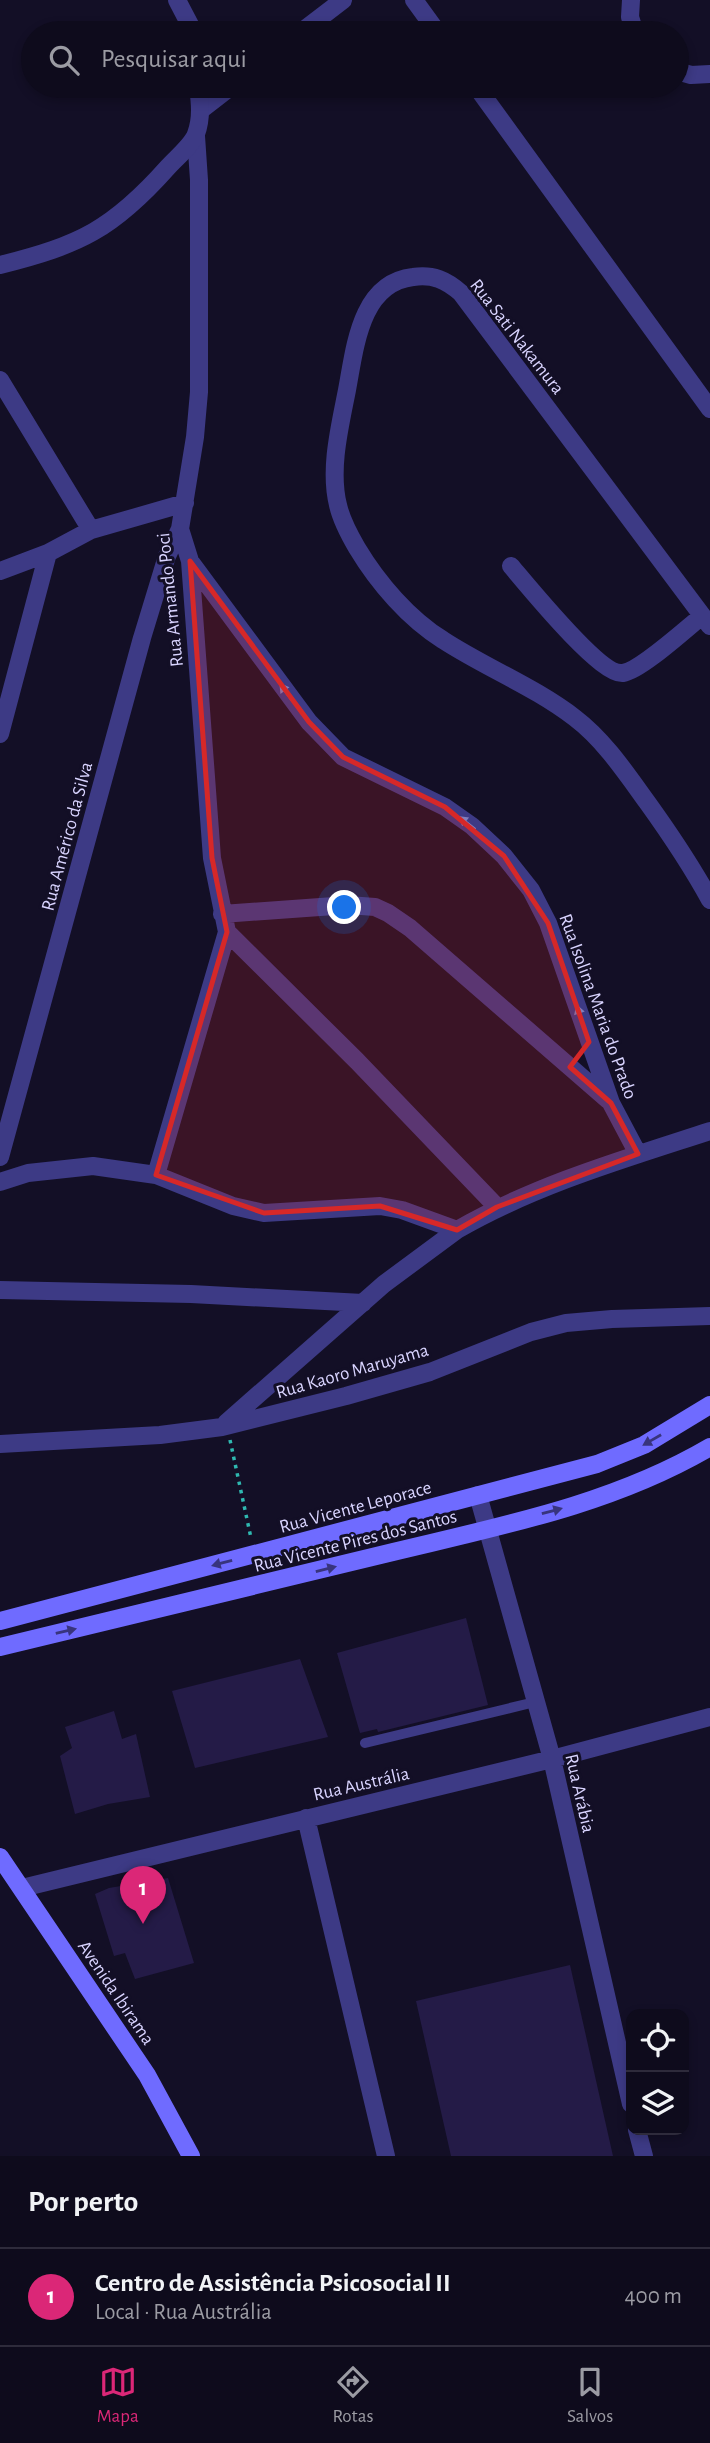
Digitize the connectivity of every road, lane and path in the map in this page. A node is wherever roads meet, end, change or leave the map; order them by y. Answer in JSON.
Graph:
{"nodes":[{"id":1,"x":177,"y":0,"type":"edge"},
{"id":2,"x":343,"y":0,"type":"edge"},
{"id":3,"x":414,"y":0,"type":"edge"},
{"id":4,"x":631,"y":0,"type":"edge"},
{"id":5,"x":188,"y":21,"type":"edge"},
{"id":6,"x":316,"y":21,"type":"edge"},
{"id":7,"x":429,"y":21,"type":"edge"},
{"id":8,"x":631,"y":21,"type":"edge"},
{"id":9,"x":689,"y":74,"type":"edge"},
{"id":10,"x":710,"y":74,"type":"edge"},
{"id":11,"x":200,"y":98,"type":"edge"},
{"id":12,"x":216,"y":98,"type":"edge"},
{"id":13,"x":485,"y":98,"type":"edge"},
{"id":14,"x":201,"y":110,"type":"junction"},
{"id":15,"x":196,"y":136,"type":"junction"},
{"id":16,"x":0,"y":265,"type":"edge"},
{"id":17,"x":0,"y":380,"type":"edge"},
{"id":18,"x":710,"y":409,"type":"edge"},
{"id":19,"x":185,"y":503,"type":"junction"},
{"id":20,"x":180,"y":529,"type":"junction"},
{"id":21,"x":91,"y":530,"type":"junction"},
{"id":22,"x":48,"y":553,"type":"junction"},
{"id":23,"x":190,"y":561,"type":"junction"},
{"id":24,"x":510,"y":566,"type":"dead end"},
{"id":25,"x":0,"y":570,"type":"edge"},
{"id":26,"x":706,"y":621,"type":"edge"},
{"id":27,"x":0,"y":734,"type":"edge"},
{"id":28,"x":710,"y":900,"type":"edge"},
{"id":29,"x":222,"y":914,"type":"junction"},
{"id":30,"x":227,"y":932,"type":"junction"},
{"id":31,"x":589,"y":1042,"type":"junction"},
{"id":32,"x":567,"y":1064,"type":"junction"},
{"id":33,"x":611,"y":1103,"type":"junction"},
{"id":34,"x":710,"y":1131,"type":"edge"},
{"id":35,"x":638,"y":1154,"type":"junction"},
{"id":36,"x":0,"y":1157,"type":"edge"},
{"id":37,"x":156,"y":1175,"type":"junction"},
{"id":38,"x":0,"y":1182,"type":"edge"},
{"id":39,"x":498,"y":1207,"type":"junction"},
{"id":40,"x":457,"y":1230,"type":"junction"},
{"id":41,"x":0,"y":1290,"type":"edge"},
{"id":42,"x":363,"y":1303,"type":"junction"},
{"id":43,"x":710,"y":1316,"type":"edge"},
{"id":44,"x":710,"y":1405,"type":"edge"},
{"id":45,"x":225,"y":1426,"type":"junction"},
{"id":46,"x":0,"y":1444,"type":"edge"},
{"id":47,"x":710,"y":1447,"type":"edge"},
{"id":48,"x":478,"y":1495,"type":"junction"},
{"id":49,"x":487,"y":1529,"type":"junction"},
{"id":50,"x":254,"y":1554,"type":"junction"},
{"id":51,"x":0,"y":1621,"type":"edge"},
{"id":52,"x":0,"y":1647,"type":"edge"},
{"id":53,"x":535,"y":1702,"type":"junction"},
{"id":54,"x":710,"y":1717,"type":"edge"},
{"id":55,"x":365,"y":1743,"type":"dead end"},
{"id":56,"x":552,"y":1759,"type":"junction"},
{"id":57,"x":306,"y":1818,"type":"junction"},
{"id":58,"x":0,"y":1857,"type":"edge"},
{"id":59,"x":22,"y":1888,"type":"junction"},
{"id":60,"x":626,"y":2082,"type":"edge"},
{"id":61,"x":638,"y":2135,"type":"edge"},
{"id":62,"x":191,"y":2156,"type":"edge"},
{"id":63,"x":386,"y":2156,"type":"edge"},
{"id":64,"x":644,"y":2156,"type":"edge"}],
"edges":[{"from":1,"to":5,"type":"street"},
{"from":2,"to":6,"type":"street"},
{"from":3,"to":7,"type":"street"},
{"from":4,"to":8,"type":"street"},
{"from":9,"to":10,"type":"street"},
{"from":11,"to":14,"type":"street","name":"Rua Armando Poci"},
{"from":12,"to":14,"type":"street"},
{"from":13,"to":18,"type":"street"},
{"from":14,"to":15,"type":"street","name":"Rua Armando Poci"},
{"from":15,"to":16,"type":"street"},
{"from":15,"to":19,"type":"street","name":"Rua Armando Poci"},
{"from":17,"to":21,"type":"street"},
{"from":19,"to":20,"type":"street","name":"Rua Armando Poci"},
{"from":19,"to":21,"type":"street"},
{"from":20,"to":23,"type":"street","name":"Rua Armando Poci"},
{"from":20,"to":36,"type":"street","name":"Rua Américo da Silva"},
{"from":21,"to":22,"type":"street"},
{"from":22,"to":25,"type":"street"},
{"from":22,"to":27,"type":"street"},
{"from":23,"to":29,"type":"street","name":"Rua Armando Poci"},
{"from":31,"to":23,"type":"street","name":"Rua Isolina Maria do Prado","one_way":true},
{"from":24,"to":26,"type":"street"},
{"from":26,"to":28,"type":"street","name":"Rua Sati Nakamura"},
{"from":29,"to":30,"type":"street","name":"Rua Armando Poci"},
{"from":29,"to":32,"type":"street"},
{"from":30,"to":37,"type":"street"},
{"from":30,"to":39,"type":"street","name":"Rua Armando Poci"},
{"from":31,"to":32,"type":"street"},
{"from":31,"to":33,"type":"street","name":"Rua Isolina Maria do Prado"},
{"from":32,"to":33,"type":"street"},
{"from":33,"to":35,"type":"street","name":"Rua Isolina Maria do Prado"},
{"from":34,"to":35,"type":"street"},
{"from":35,"to":39,"type":"street"},
{"from":37,"to":38,"type":"street"},
{"from":37,"to":40,"type":"street"},
{"from":39,"to":40,"type":"street"},
{"from":40,"to":42,"type":"street"},
{"from":41,"to":42,"type":"street"},
{"from":42,"to":45,"type":"street"},
{"from":43,"to":45,"type":"street","name":"Rua Kaoro Maruyama"},
{"from":44,"to":48,"type":"main road","name":"Rua Vicente Leporace","one_way":true},
{"from":45,"to":46,"type":"street","name":"Rua Kaoro Maruyama"},
{"from":45,"to":50,"type":"path"},
{"from":49,"to":47,"type":"main road","name":"Rua Vicente Pires dos Santos","one_way":true},
{"from":48,"to":49,"type":"street","name":"Rua Arábia"},
{"from":48,"to":50,"type":"main road","name":"Rua Vicente Leporace"},
{"from":52,"to":49,"type":"main road","name":"Rua Vicente Pires dos Santos","one_way":true},
{"from":49,"to":53,"type":"street","name":"Rua Arábia"},
{"from":50,"to":51,"type":"main road","name":"Rua Vicente Leporace","one_way":true},
{"from":53,"to":55,"type":"lane"},
{"from":53,"to":56,"type":"street","name":"Rua Arábia"},
{"from":54,"to":56,"type":"street","name":"Rua Austrália"},
{"from":56,"to":57,"type":"street","name":"Rua Austrália"},
{"from":56,"to":60,"type":"street","name":"Rua Arábia"},
{"from":57,"to":59,"type":"street","name":"Rua Austrália"},
{"from":57,"to":63,"type":"street"},
{"from":58,"to":59,"type":"main road","name":"Avenida Ibirama"},
{"from":59,"to":62,"type":"main road","name":"Avenida Ibirama"},
{"from":61,"to":64,"type":"street"}]}
